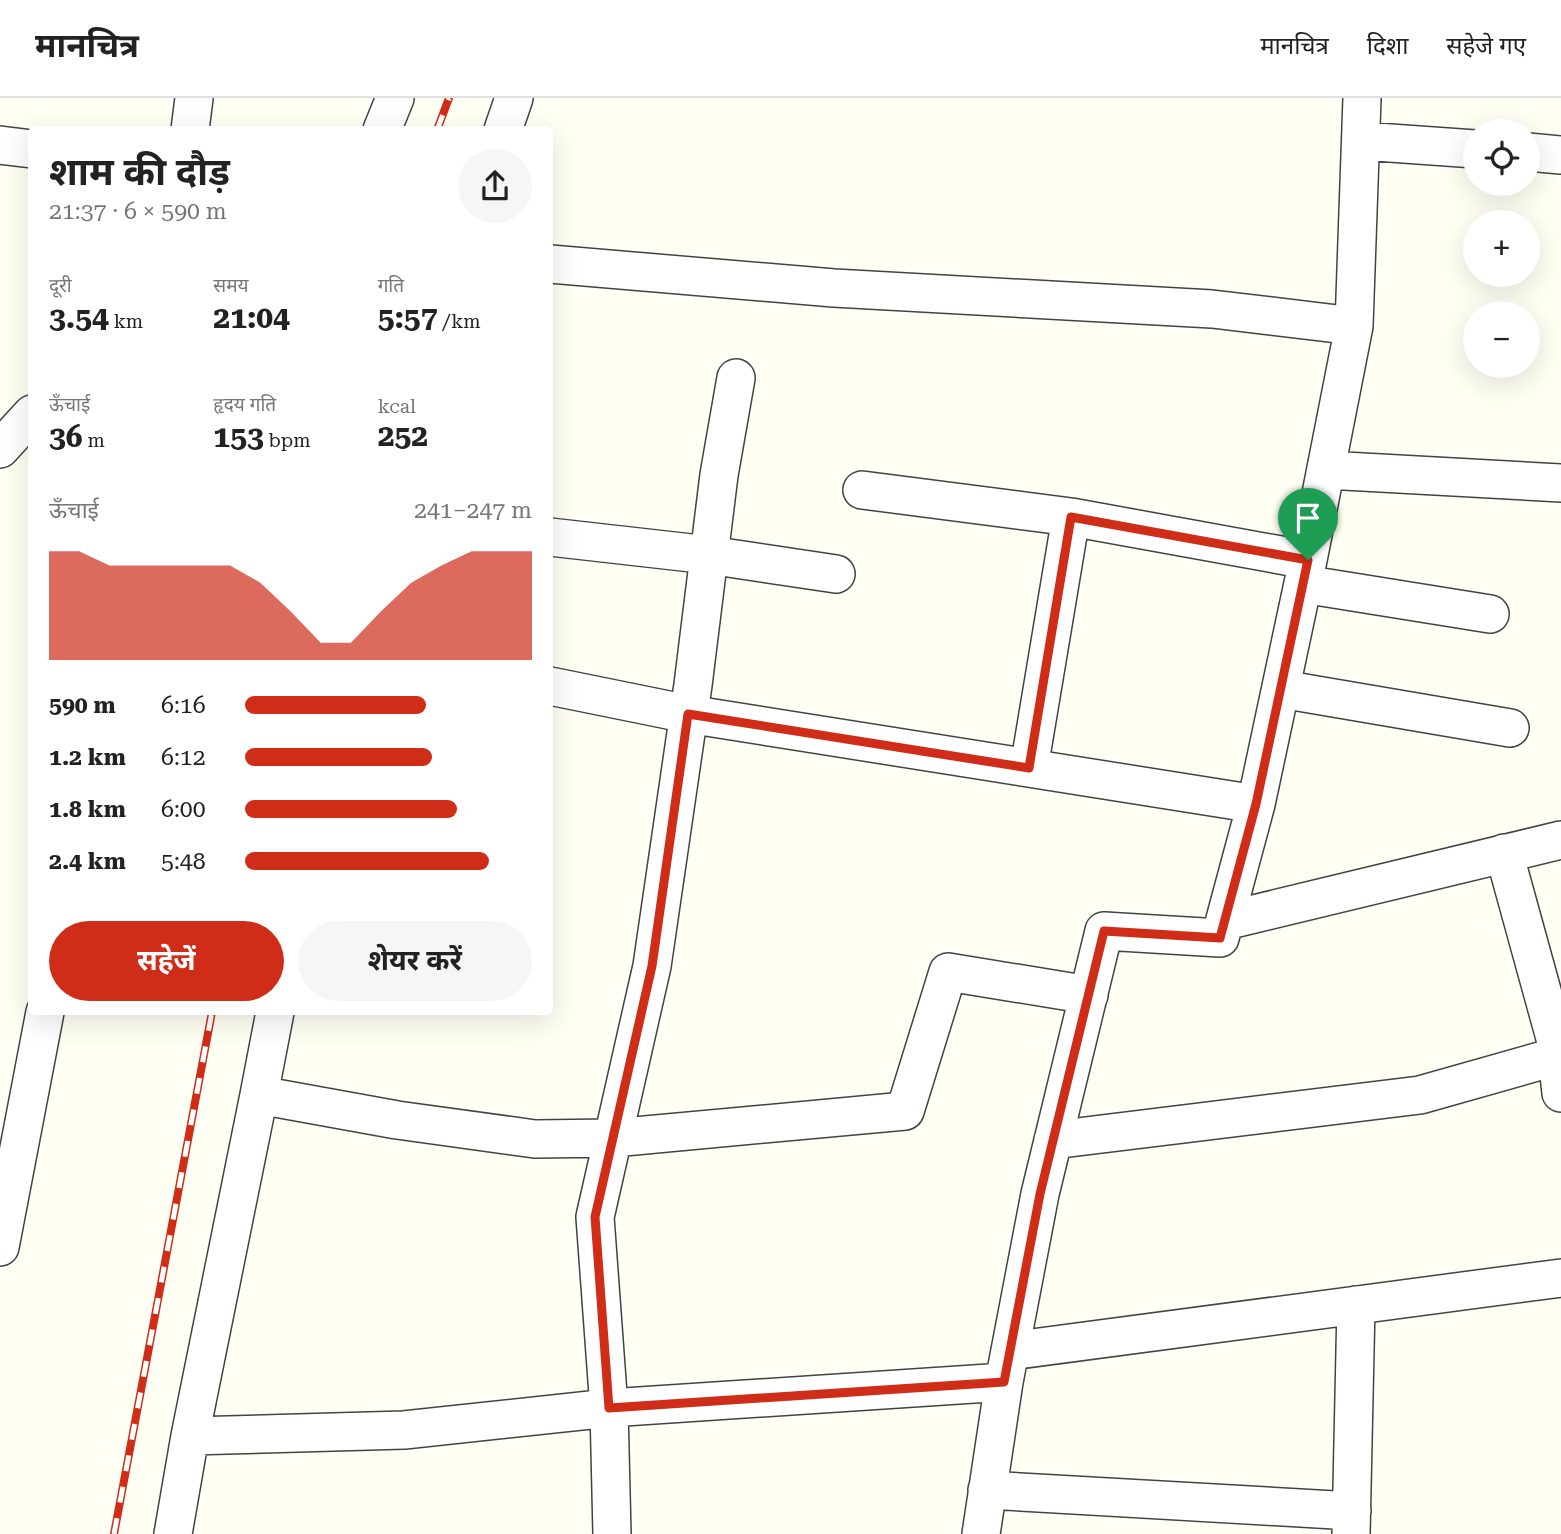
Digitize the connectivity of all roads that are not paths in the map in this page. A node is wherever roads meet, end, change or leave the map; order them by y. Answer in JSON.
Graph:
{"nodes":[{"id":1,"x":194,"y":98,"type":"edge"},
{"id":2,"x":395,"y":98,"type":"edge"},
{"id":3,"x":514,"y":98,"type":"edge"},
{"id":4,"x":1362,"y":98,"type":"edge"},
{"id":5,"x":190,"y":126,"type":"edge"},
{"id":6,"x":384,"y":126,"type":"edge"},
{"id":7,"x":504,"y":126,"type":"edge"},
{"id":8,"x":1362,"y":141,"type":"junction"},
{"id":9,"x":0,"y":145,"type":"edge"},
{"id":10,"x":28,"y":148,"type":"edge"},
{"id":11,"x":1463,"y":148,"type":"edge"},
{"id":12,"x":1540,"y":153,"type":"edge"},
{"id":13,"x":1561,"y":155,"type":"edge"},
{"id":14,"x":553,"y":264,"type":"edge"},
{"id":15,"x":1354,"y":326,"type":"junction"},
{"id":16,"x":736,"y":378,"type":"dead end"},
{"id":17,"x":28,"y":418,"type":"edge"},
{"id":18,"x":0,"y":449,"type":"edge"},
{"id":19,"x":1326,"y":470,"type":"junction"},
{"id":20,"x":1561,"y":483,"type":"edge"},
{"id":21,"x":862,"y":490,"type":"dead end"},
{"id":22,"x":1071,"y":517,"type":"junction"},
{"id":23,"x":553,"y":537,"type":"edge"},
{"id":24,"x":709,"y":555,"type":"junction"},
{"id":25,"x":1305,"y":572,"type":"junction"},
{"id":26,"x":836,"y":574,"type":"dead end"},
{"id":27,"x":1490,"y":614,"type":"dead end"},
{"id":28,"x":553,"y":687,"type":"edge"},
{"id":29,"x":1281,"y":689,"type":"junction"},
{"id":30,"x":688,"y":714,"type":"junction"},
{"id":31,"x":1510,"y":728,"type":"dead end"},
{"id":32,"x":1029,"y":768,"type":"junction"},
{"id":33,"x":1256,"y":804,"type":"junction"},
{"id":34,"x":1561,"y":840,"type":"edge"},
{"id":35,"x":1504,"y":853,"type":"junction"},
{"id":36,"x":1225,"y":921,"type":"junction"},
{"id":37,"x":1089,"y":995,"type":"junction"},
{"id":38,"x":44,"y":1015,"type":"edge"},
{"id":39,"x":274,"y":1015,"type":"edge"},
{"id":40,"x":1559,"y":1056,"type":"edge"},
{"id":41,"x":1561,"y":1093,"type":"edge"},
{"id":42,"x":259,"y":1095,"type":"junction"},
{"id":43,"x":613,"y":1138,"type":"junction"},
{"id":44,"x":1053,"y":1140,"type":"junction"},
{"id":45,"x":6,"y":1183,"type":"edge"},
{"id":46,"x":0,"y":1247,"type":"edge"},
{"id":47,"x":1561,"y":1278,"type":"edge"},
{"id":48,"x":1356,"y":1305,"type":"junction"},
{"id":49,"x":1007,"y":1366,"type":"junction"},
{"id":50,"x":609,"y":1408,"type":"junction"},
{"id":51,"x":190,"y":1436,"type":"junction"},
{"id":52,"x":987,"y":1490,"type":"junction"},
{"id":53,"x":1351,"y":1523,"type":"edge"},
{"id":54,"x":173,"y":1534,"type":"edge"},
{"id":55,"x":612,"y":1534,"type":"edge"},
{"id":56,"x":981,"y":1534,"type":"edge"}],
"edges":[{"from":1,"to":5,"type":"street"},
{"from":2,"to":6,"type":"street"},
{"from":3,"to":7,"type":"street"},
{"from":4,"to":8,"type":"street"},
{"from":8,"to":11,"type":"street"},
{"from":8,"to":15,"type":"street"},
{"from":9,"to":10,"type":"street"},
{"from":12,"to":13,"type":"street"},
{"from":14,"to":15,"type":"street"},
{"from":15,"to":19,"type":"street"},
{"from":16,"to":24,"type":"street"},
{"from":17,"to":18,"type":"street"},
{"from":19,"to":20,"type":"street"},
{"from":19,"to":25,"type":"street"},
{"from":21,"to":22,"type":"street"},
{"from":22,"to":25,"type":"street"},
{"from":22,"to":32,"type":"street"},
{"from":23,"to":24,"type":"street"},
{"from":24,"to":26,"type":"street"},
{"from":24,"to":30,"type":"street"},
{"from":25,"to":27,"type":"street"},
{"from":25,"to":29,"type":"street"},
{"from":28,"to":30,"type":"street"},
{"from":29,"to":31,"type":"street"},
{"from":29,"to":33,"type":"street"},
{"from":30,"to":32,"type":"street"},
{"from":30,"to":43,"type":"street"},
{"from":32,"to":33,"type":"street"},
{"from":33,"to":36,"type":"street"},
{"from":34,"to":35,"type":"street"},
{"from":35,"to":36,"type":"street"},
{"from":35,"to":40,"type":"street"},
{"from":36,"to":37,"type":"street"},
{"from":37,"to":43,"type":"street"},
{"from":37,"to":44,"type":"street"},
{"from":38,"to":45,"type":"street"},
{"from":39,"to":42,"type":"street"},
{"from":40,"to":41,"type":"street"},
{"from":40,"to":44,"type":"street"},
{"from":42,"to":43,"type":"street"},
{"from":42,"to":51,"type":"street"},
{"from":43,"to":50,"type":"street"},
{"from":44,"to":49,"type":"street"},
{"from":45,"to":46,"type":"street"},
{"from":47,"to":48,"type":"street"},
{"from":48,"to":49,"type":"street"},
{"from":48,"to":53,"type":"street"},
{"from":49,"to":50,"type":"street"},
{"from":49,"to":52,"type":"street"},
{"from":50,"to":51,"type":"street"},
{"from":50,"to":55,"type":"street"},
{"from":51,"to":54,"type":"street"},
{"from":52,"to":53,"type":"street"},
{"from":52,"to":56,"type":"street"}]}
